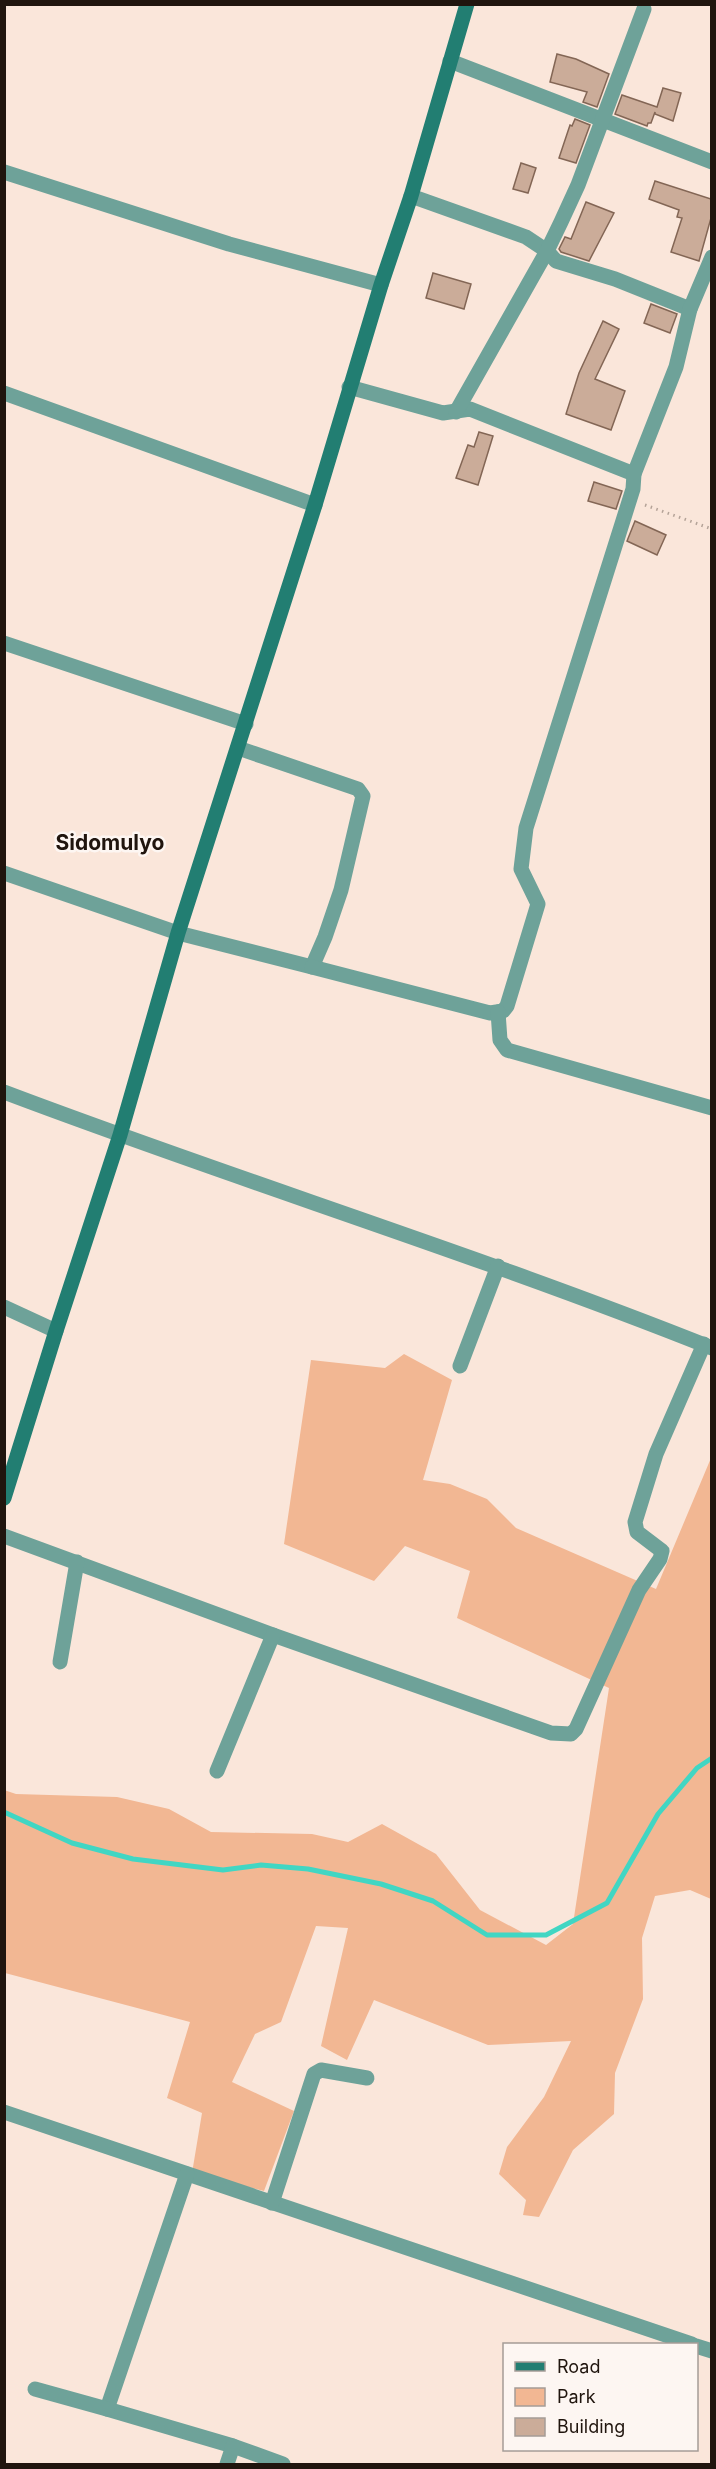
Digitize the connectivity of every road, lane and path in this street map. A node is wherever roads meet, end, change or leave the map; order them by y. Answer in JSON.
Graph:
{"nodes":[{"id":1,"x":467,"y":4,"type":"edge"},
{"id":2,"x":644,"y":9,"type":"dead end"},
{"id":3,"x":450,"y":61,"type":"junction"},
{"id":4,"x":602,"y":120,"type":"junction"},
{"id":5,"x":711,"y":162,"type":"edge"},
{"id":6,"x":4,"y":172,"type":"edge"},
{"id":7,"x":411,"y":196,"type":"junction"},
{"id":8,"x":547,"y":251,"type":"junction"},
{"id":9,"x":711,"y":257,"type":"edge"},
{"id":10,"x":381,"y":285,"type":"junction"},
{"id":11,"x":690,"y":309,"type":"junction"},
{"id":12,"x":349,"y":387,"type":"junction"},
{"id":13,"x":4,"y":393,"type":"edge"},
{"id":14,"x":456,"y":412,"type":"junction"},
{"id":15,"x":634,"y":474,"type":"junction"},
{"id":16,"x":629,"y":500,"type":"junction"},
{"id":17,"x":315,"y":505,"type":"junction"},
{"id":18,"x":711,"y":529,"type":"edge"},
{"id":19,"x":4,"y":643,"type":"edge"},
{"id":20,"x":246,"y":724,"type":"junction"},
{"id":21,"x":238,"y":748,"type":"junction"},
{"id":22,"x":4,"y":873,"type":"edge"},
{"id":23,"x":178,"y":933,"type":"junction"},
{"id":24,"x":312,"y":967,"type":"junction"},
{"id":25,"x":498,"y":1012,"type":"junction"},
{"id":26,"x":4,"y":1092,"type":"edge"},
{"id":27,"x":711,"y":1108,"type":"edge"},
{"id":28,"x":120,"y":1136,"type":"junction"},
{"id":29,"x":498,"y":1266,"type":"junction"},
{"id":30,"x":4,"y":1307,"type":"edge"},
{"id":31,"x":56,"y":1332,"type":"junction"},
{"id":32,"x":708,"y":1346,"type":"edge"},
{"id":33,"x":460,"y":1366,"type":"dead end"},
{"id":34,"x":4,"y":1498,"type":"edge"},
{"id":35,"x":4,"y":1536,"type":"edge"},
{"id":36,"x":77,"y":1562,"type":"junction"},
{"id":37,"x":273,"y":1635,"type":"junction"},
{"id":38,"x":60,"y":1662,"type":"dead end"},
{"id":39,"x":217,"y":1771,"type":"dead end"},
{"id":40,"x":368,"y":2078,"type":"dead end"},
{"id":41,"x":4,"y":2112,"type":"edge"},
{"id":42,"x":187,"y":2174,"type":"junction"},
{"id":43,"x":272,"y":2203,"type":"junction"},
{"id":44,"x":689,"y":2343,"type":"edge"},
{"id":45,"x":36,"y":2389,"type":"dead end"},
{"id":46,"x":107,"y":2409,"type":"junction"},
{"id":47,"x":233,"y":2446,"type":"junction"},
{"id":48,"x":227,"y":2464,"type":"edge"},
{"id":49,"x":283,"y":2464,"type":"edge"}],
"edges":[{"from":1,"to":3,"type":"main road"},
{"from":2,"to":4,"type":"street"},
{"from":3,"to":4,"type":"street"},
{"from":3,"to":7,"type":"main road"},
{"from":4,"to":5,"type":"street"},
{"from":4,"to":8,"type":"street"},
{"from":6,"to":10,"type":"street"},
{"from":7,"to":8,"type":"street"},
{"from":7,"to":10,"type":"main road"},
{"from":8,"to":11,"type":"street"},
{"from":8,"to":14,"type":"street"},
{"from":9,"to":11,"type":"street"},
{"from":10,"to":12,"type":"main road"},
{"from":11,"to":15,"type":"street"},
{"from":12,"to":14,"type":"street"},
{"from":12,"to":17,"type":"main road"},
{"from":13,"to":17,"type":"street"},
{"from":14,"to":15,"type":"street"},
{"from":15,"to":16,"type":"street"},
{"from":16,"to":18,"type":"path"},
{"from":16,"to":25,"type":"street"},
{"from":17,"to":20,"type":"main road"},
{"from":19,"to":20,"type":"street"},
{"from":20,"to":21,"type":"main road"},
{"from":21,"to":23,"type":"main road"},
{"from":21,"to":24,"type":"street"},
{"from":22,"to":23,"type":"street"},
{"from":23,"to":24,"type":"street"},
{"from":23,"to":28,"type":"main road"},
{"from":24,"to":25,"type":"street"},
{"from":25,"to":27,"type":"street"},
{"from":26,"to":28,"type":"street"},
{"from":28,"to":29,"type":"street"},
{"from":28,"to":31,"type":"main road"},
{"from":29,"to":32,"type":"street"},
{"from":29,"to":33,"type":"street"},
{"from":30,"to":31,"type":"street"},
{"from":31,"to":34,"type":"main road"},
{"from":32,"to":37,"type":"street"},
{"from":35,"to":36,"type":"street"},
{"from":36,"to":37,"type":"street"},
{"from":36,"to":38,"type":"street"},
{"from":37,"to":39,"type":"street"},
{"from":40,"to":43,"type":"street"},
{"from":41,"to":42,"type":"street"},
{"from":42,"to":43,"type":"street"},
{"from":42,"to":46,"type":"street"},
{"from":43,"to":44,"type":"street"},
{"from":45,"to":46,"type":"street"},
{"from":46,"to":47,"type":"street"},
{"from":47,"to":48,"type":"street"},
{"from":47,"to":49,"type":"street"}]}
